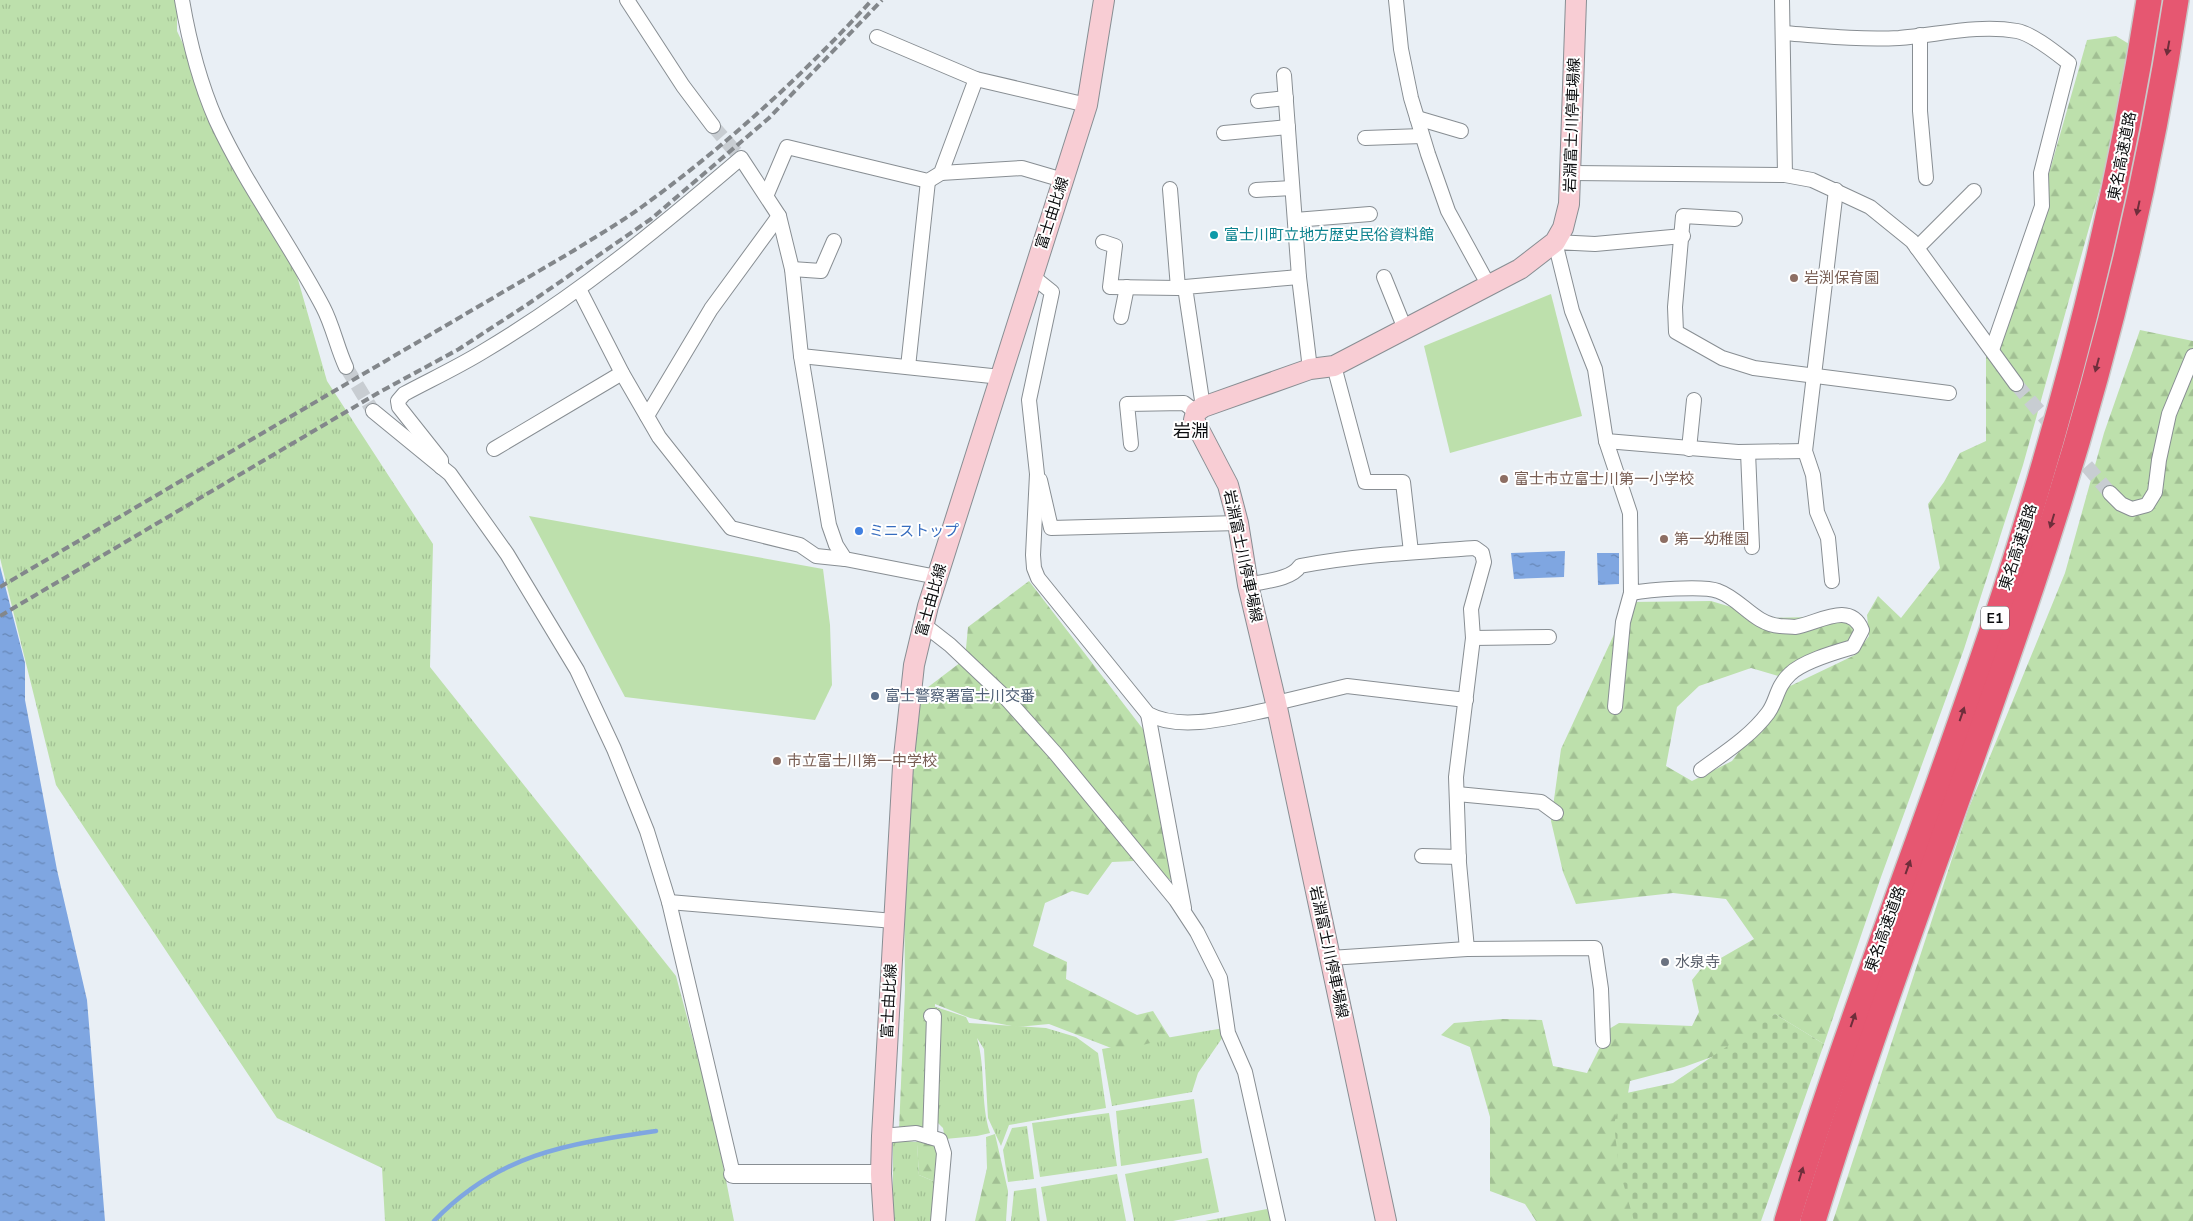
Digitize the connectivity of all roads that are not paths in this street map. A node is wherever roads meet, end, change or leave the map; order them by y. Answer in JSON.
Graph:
{"nodes":[{"id":1,"x":182,"y":0,"type":"edge"},
{"id":2,"x":628,"y":0,"type":"edge"},
{"id":3,"x":1104,"y":0,"type":"edge"},
{"id":4,"x":1396,"y":0,"type":"edge"},
{"id":5,"x":1576,"y":0,"type":"edge"},
{"id":6,"x":1782,"y":0,"type":"edge"},
{"id":7,"x":2149,"y":0,"type":"edge"},
{"id":8,"x":2176,"y":0,"type":"edge"},
{"id":9,"x":1784,"y":33,"type":"junction"},
{"id":10,"x":1920,"y":35,"type":"junction"},
{"id":11,"x":878,"y":37,"type":"dead end"},
{"id":12,"x":1284,"y":75,"type":"dead end"},
{"id":13,"x":976,"y":79,"type":"junction"},
{"id":14,"x":1286,"y":98,"type":"junction"},
{"id":15,"x":1258,"y":101,"type":"dead end"},
{"id":16,"x":1087,"y":105,"type":"junction"},
{"id":17,"x":1417,"y":118,"type":"junction"},
{"id":18,"x":713,"y":126,"type":"tunnel mouth"},
{"id":19,"x":1288,"y":127,"type":"junction"},
{"id":20,"x":1461,"y":131,"type":"dead end"},
{"id":21,"x":1224,"y":133,"type":"dead end"},
{"id":22,"x":1422,"y":136,"type":"junction"},
{"id":23,"x":1364,"y":138,"type":"dead end"},
{"id":24,"x":941,"y":173,"type":"junction"},
{"id":25,"x":1572,"y":173,"type":"junction"},
{"id":26,"x":1786,"y":175,"type":"junction"},
{"id":27,"x":1926,"y":178,"type":"dead end"},
{"id":28,"x":1063,"y":180,"type":"junction"},
{"id":29,"x":928,"y":181,"type":"junction"},
{"id":30,"x":1292,"y":188,"type":"junction"},
{"id":31,"x":1170,"y":189,"type":"dead end"},
{"id":32,"x":1256,"y":190,"type":"dead end"},
{"id":33,"x":1836,"y":190,"type":"junction"},
{"id":34,"x":1974,"y":191,"type":"dead end"},
{"id":35,"x":767,"y":194,"type":"junction"},
{"id":36,"x":1370,"y":214,"type":"dead end"},
{"id":37,"x":779,"y":216,"type":"junction"},
{"id":38,"x":1734,"y":218,"type":"dead end"},
{"id":39,"x":1294,"y":220,"type":"junction"},
{"id":40,"x":1683,"y":236,"type":"junction"},
{"id":41,"x":834,"y":241,"type":"dead end"},
{"id":42,"x":1103,"y":242,"type":"dead end"},
{"id":43,"x":1555,"y":242,"type":"junction"},
{"id":44,"x":1917,"y":248,"type":"junction"},
{"id":45,"x":792,"y":269,"type":"junction"},
{"id":46,"x":1032,"y":276,"type":"junction"},
{"id":47,"x":1299,"y":277,"type":"junction"},
{"id":48,"x":1384,"y":278,"type":"dead end"},
{"id":49,"x":1489,"y":286,"type":"junction"},
{"id":50,"x":1127,"y":287,"type":"junction"},
{"id":51,"x":1181,"y":288,"type":"junction"},
{"id":52,"x":579,"y":289,"type":"junction"},
{"id":53,"x":1121,"y":317,"type":"dead end"},
{"id":54,"x":1405,"y":329,"type":"junction"},
{"id":55,"x":1992,"y":350,"type":"junction"},
{"id":56,"x":801,"y":356,"type":"junction"},
{"id":57,"x":2193,"y":356,"type":"edge"},
{"id":58,"x":1334,"y":366,"type":"junction"},
{"id":59,"x":346,"y":367,"type":"tunnel mouth"},
{"id":60,"x":908,"y":367,"type":"junction"},
{"id":61,"x":1310,"y":369,"type":"junction"},
{"id":62,"x":622,"y":373,"type":"junction"},
{"id":63,"x":1813,"y":375,"type":"junction"},
{"id":64,"x":1000,"y":378,"type":"junction"},
{"id":65,"x":2016,"y":384,"type":"tunnel mouth"},
{"id":66,"x":1949,"y":393,"type":"dead end"},
{"id":67,"x":1694,"y":400,"type":"dead end"},
{"id":68,"x":1199,"y":410,"type":"junction"},
{"id":69,"x":373,"y":411,"type":"tunnel mouth"},
{"id":70,"x":647,"y":416,"type":"junction"},
{"id":71,"x":1606,"y":441,"type":"junction"},
{"id":72,"x":1131,"y":444,"type":"dead end"},
{"id":73,"x":494,"y":448,"type":"dead end"},
{"id":74,"x":1689,"y":449,"type":"junction"},
{"id":75,"x":1748,"y":452,"type":"junction"},
{"id":76,"x":1805,"y":452,"type":"junction"},
{"id":77,"x":441,"y":467,"type":"junction"},
{"id":78,"x":1037,"y":474,"type":"junction"},
{"id":79,"x":2110,"y":493,"type":"tunnel mouth"},
{"id":80,"x":1238,"y":524,"type":"junction"},
{"id":81,"x":1752,"y":547,"type":"dead end"},
{"id":82,"x":1411,"y":552,"type":"junction"},
{"id":83,"x":845,"y":559,"type":"junction"},
{"id":84,"x":937,"y":577,"type":"junction"},
{"id":85,"x":1832,"y":581,"type":"dead end"},
{"id":86,"x":1248,"y":584,"type":"junction"},
{"id":87,"x":1631,"y":593,"type":"junction"},
{"id":88,"x":923,"y":624,"type":"junction"},
{"id":89,"x":1549,"y":637,"type":"dead end"},
{"id":90,"x":1473,"y":638,"type":"junction"},
{"id":91,"x":1466,"y":700,"type":"junction"},
{"id":92,"x":1276,"y":706,"type":"junction"},
{"id":93,"x":1615,"y":707,"type":"dead end"},
{"id":94,"x":1148,"y":714,"type":"junction"},
{"id":95,"x":1701,"y":770,"type":"dead end"},
{"id":96,"x":1457,"y":794,"type":"junction"},
{"id":97,"x":1556,"y":813,"type":"dead end"},
{"id":98,"x":1422,"y":856,"type":"dead end"},
{"id":99,"x":1458,"y":858,"type":"junction"},
{"id":100,"x":669,"y":902,"type":"junction"},
{"id":101,"x":1185,"y":914,"type":"junction"},
{"id":102,"x":894,"y":921,"type":"junction"},
{"id":103,"x":1467,"y":949,"type":"junction"},
{"id":104,"x":1330,"y":958,"type":"junction"},
{"id":105,"x":931,"y":1016,"type":"dead end"},
{"id":106,"x":1603,"y":1040,"type":"dead end"},
{"id":107,"x":882,"y":1136,"type":"junction"},
{"id":108,"x":930,"y":1137,"type":"junction"},
{"id":109,"x":733,"y":1174,"type":"joint"},
{"id":110,"x":881,"y":1174,"type":"junction"},
{"id":111,"x":884,"y":1221,"type":"edge"},
{"id":112,"x":938,"y":1221,"type":"edge"},
{"id":113,"x":1278,"y":1221,"type":"edge"},
{"id":114,"x":1386,"y":1221,"type":"edge"},
{"id":115,"x":1787,"y":1221,"type":"edge"},
{"id":116,"x":1813,"y":1221,"type":"edge"}],
"edges":[{"from":1,"to":59,"type":"street"},
{"from":2,"to":18,"type":"street"},
{"from":3,"to":16,"type":"main road","name":"富士由比線"},
{"from":4,"to":17,"type":"street"},
{"from":5,"to":25,"type":"main road","name":"岩淵富士川停車場線"},
{"from":6,"to":9,"type":"street"},
{"from":115,"to":7,"type":"highway","name":"東名高速道路","number":"E1","one_way":true},
{"from":8,"to":116,"type":"highway","name":"東名高速道路","number":"E1","one_way":true},
{"from":9,"to":10,"type":"street"},
{"from":9,"to":26,"type":"street"},
{"from":10,"to":27,"type":"street"},
{"from":10,"to":55,"type":"street"},
{"from":11,"to":13,"type":"street"},
{"from":12,"to":14,"type":"street"},
{"from":13,"to":16,"type":"street"},
{"from":13,"to":24,"type":"street"},
{"from":14,"to":15,"type":"street"},
{"from":14,"to":19,"type":"street"},
{"from":16,"to":28,"type":"main road","name":"富士由比線"},
{"from":17,"to":20,"type":"street"},
{"from":17,"to":22,"type":"street"},
{"from":19,"to":21,"type":"street"},
{"from":19,"to":30,"type":"street"},
{"from":22,"to":23,"type":"street"},
{"from":22,"to":49,"type":"street"},
{"from":24,"to":28,"type":"street"},
{"from":24,"to":29,"type":"street"},
{"from":25,"to":26,"type":"street"},
{"from":25,"to":43,"type":"main road","name":"岩淵富士川停車場線"},
{"from":26,"to":33,"type":"street"},
{"from":28,"to":46,"type":"main road","name":"富士由比線"},
{"from":29,"to":35,"type":"street"},
{"from":29,"to":60,"type":"street"},
{"from":30,"to":32,"type":"street"},
{"from":30,"to":39,"type":"street"},
{"from":31,"to":51,"type":"street"},
{"from":33,"to":44,"type":"street"},
{"from":33,"to":63,"type":"street"},
{"from":34,"to":44,"type":"street"},
{"from":35,"to":37,"type":"street"},
{"from":35,"to":52,"type":"street"},
{"from":36,"to":39,"type":"street"},
{"from":37,"to":45,"type":"street"},
{"from":37,"to":70,"type":"street"},
{"from":38,"to":40,"type":"street"},
{"from":39,"to":47,"type":"street"},
{"from":40,"to":43,"type":"street"},
{"from":40,"to":63,"type":"street"},
{"from":41,"to":45,"type":"street"},
{"from":42,"to":50,"type":"street"},
{"from":43,"to":49,"type":"main road","name":"岩淵富士川停車場線"},
{"from":43,"to":71,"type":"street"},
{"from":44,"to":55,"type":"street"},
{"from":45,"to":56,"type":"street"},
{"from":46,"to":64,"type":"main road","name":"富士由比線"},
{"from":46,"to":78,"type":"street"},
{"from":47,"to":51,"type":"street"},
{"from":47,"to":61,"type":"street"},
{"from":48,"to":54,"type":"street"},
{"from":49,"to":54,"type":"main road","name":"岩淵富士川停車場線"},
{"from":50,"to":51,"type":"street"},
{"from":50,"to":53,"type":"street"},
{"from":51,"to":68,"type":"street"},
{"from":52,"to":62,"type":"street"},
{"from":52,"to":77,"type":"street"},
{"from":54,"to":58,"type":"main road","name":"岩淵富士川停車場線"},
{"from":55,"to":65,"type":"street"},
{"from":56,"to":60,"type":"street"},
{"from":56,"to":83,"type":"street"},
{"from":57,"to":79,"type":"street"},
{"from":58,"to":61,"type":"main road","name":"岩淵富士川停車場線"},
{"from":58,"to":82,"type":"street"},
{"from":60,"to":64,"type":"street"},
{"from":61,"to":68,"type":"main road","name":"岩淵富士川停車場線"},
{"from":62,"to":70,"type":"street"},
{"from":62,"to":73,"type":"street"},
{"from":63,"to":66,"type":"street"},
{"from":63,"to":76,"type":"street"},
{"from":64,"to":84,"type":"main road","name":"富士由比線"},
{"from":67,"to":74,"type":"street"},
{"from":68,"to":72,"type":"street"},
{"from":68,"to":80,"type":"main road","name":"岩淵富士川停車場線"},
{"from":69,"to":77,"type":"street"},
{"from":70,"to":83,"type":"street"},
{"from":71,"to":74,"type":"street"},
{"from":71,"to":87,"type":"street"},
{"from":74,"to":75,"type":"street"},
{"from":75,"to":76,"type":"street"},
{"from":75,"to":81,"type":"street"},
{"from":76,"to":85,"type":"street"},
{"from":77,"to":100,"type":"street"},
{"from":78,"to":80,"type":"street"},
{"from":78,"to":94,"type":"street"},
{"from":80,"to":86,"type":"main road","name":"岩淵富士川停車場線"},
{"from":82,"to":86,"type":"street"},
{"from":82,"to":90,"type":"street"},
{"from":83,"to":84,"type":"street"},
{"from":84,"to":88,"type":"main road","name":"富士由比線"},
{"from":86,"to":92,"type":"main road","name":"岩淵富士川停車場線"},
{"from":87,"to":93,"type":"street"},
{"from":87,"to":95,"type":"street"},
{"from":88,"to":101,"type":"street"},
{"from":88,"to":102,"type":"main road","name":"富士由比線"},
{"from":89,"to":90,"type":"street"},
{"from":90,"to":91,"type":"street"},
{"from":91,"to":92,"type":"street"},
{"from":91,"to":96,"type":"street"},
{"from":92,"to":94,"type":"street"},
{"from":92,"to":104,"type":"main road","name":"岩淵富士川停車場線"},
{"from":94,"to":101,"type":"street"},
{"from":96,"to":97,"type":"street"},
{"from":96,"to":99,"type":"street"},
{"from":98,"to":99,"type":"street"},
{"from":99,"to":103,"type":"street"},
{"from":100,"to":102,"type":"street"},
{"from":100,"to":109,"type":"street"},
{"from":101,"to":113,"type":"street"},
{"from":102,"to":107,"type":"main road","name":"富士由比線"},
{"from":103,"to":104,"type":"street"},
{"from":103,"to":106,"type":"street"},
{"from":104,"to":114,"type":"main road","name":"岩淵富士川停車場線"},
{"from":105,"to":108,"type":"street"},
{"from":107,"to":108,"type":"street"},
{"from":107,"to":110,"type":"main road","name":"富士由比線"},
{"from":108,"to":112,"type":"street"},
{"from":109,"to":110,"type":"street"},
{"from":110,"to":111,"type":"main road","name":"富士由比線"}]}
